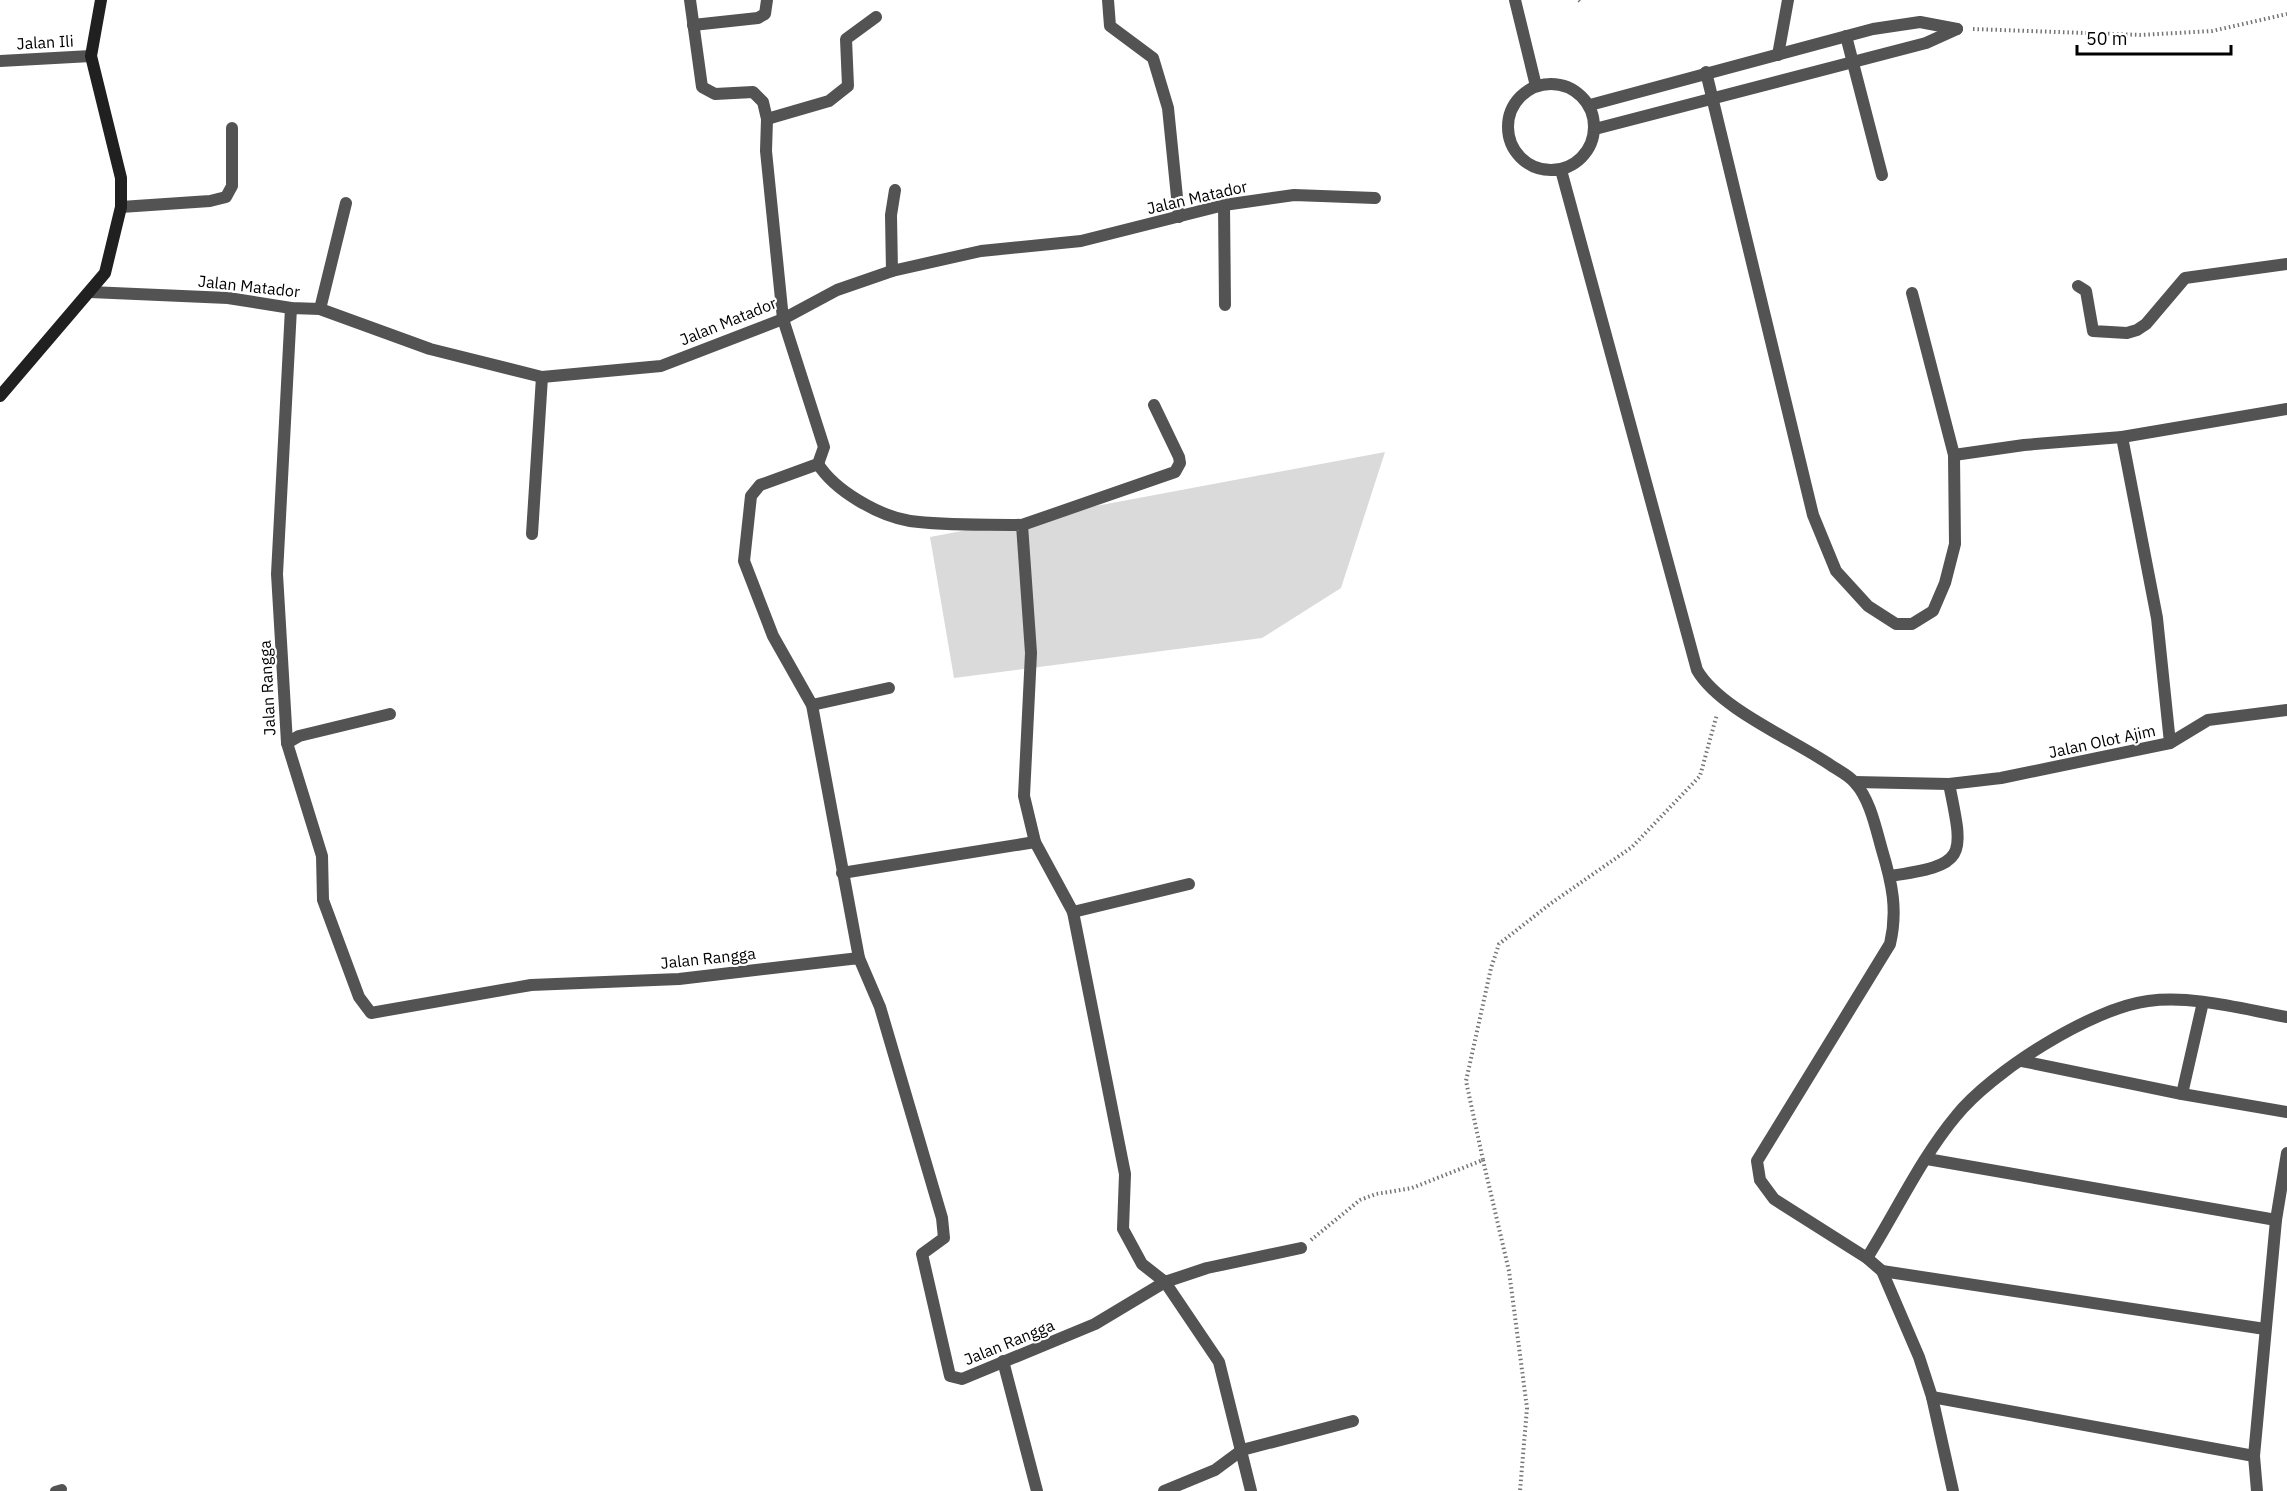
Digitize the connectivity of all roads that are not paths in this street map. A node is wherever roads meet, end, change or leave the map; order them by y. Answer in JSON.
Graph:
{"nodes":[{"id":1,"x":101,"y":0,"type":"edge"},
{"id":2,"x":690,"y":0,"type":"edge"},
{"id":3,"x":767,"y":0,"type":"edge"},
{"id":4,"x":1108,"y":0,"type":"edge"},
{"id":5,"x":1515,"y":0,"type":"edge"},
{"id":6,"x":1788,"y":0,"type":"edge"},
{"id":7,"x":876,"y":17,"type":"dead end"},
{"id":8,"x":693,"y":25,"type":"junction"},
{"id":9,"x":1846,"y":36,"type":"junction"},
{"id":10,"x":1778,"y":55,"type":"junction"},
{"id":11,"x":91,"y":56,"type":"junction"},
{"id":12,"x":0,"y":61,"type":"edge"},
{"id":13,"x":1853,"y":62,"type":"junction"},
{"id":14,"x":1706,"y":72,"type":"junction"},
{"id":15,"x":1536,"y":86,"type":"junction"},
{"id":16,"x":1713,"y":99,"type":"junction"},
{"id":17,"x":1590,"y":105,"type":"junction"},
{"id":18,"x":767,"y":119,"type":"junction"},
{"id":19,"x":232,"y":128,"type":"dead end"},
{"id":20,"x":1595,"y":129,"type":"junction"},
{"id":21,"x":1561,"y":170,"type":"junction"},
{"id":22,"x":1882,"y":175,"type":"dead end"},
{"id":23,"x":895,"y":190,"type":"dead end"},
{"id":24,"x":1375,"y":198,"type":"dead end"},
{"id":25,"x":346,"y":203,"type":"dead end"},
{"id":26,"x":1224,"y":205,"type":"junction"},
{"id":27,"x":121,"y":207,"type":"junction"},
{"id":28,"x":1179,"y":217,"type":"junction"},
{"id":29,"x":2287,"y":264,"type":"edge"},
{"id":30,"x":892,"y":271,"type":"junction"},
{"id":31,"x":2078,"y":286,"type":"dead end"},
{"id":32,"x":90,"y":292,"type":"junction"},
{"id":33,"x":1912,"y":293,"type":"dead end"},
{"id":34,"x":1225,"y":305,"type":"dead end"},
{"id":35,"x":291,"y":308,"type":"junction"},
{"id":36,"x":320,"y":309,"type":"junction"},
{"id":37,"x":783,"y":318,"type":"junction"},
{"id":38,"x":542,"y":377,"type":"junction"},
{"id":39,"x":0,"y":396,"type":"edge"},
{"id":40,"x":1154,"y":405,"type":"dead end"},
{"id":41,"x":2287,"y":409,"type":"edge"},
{"id":42,"x":2122,"y":437,"type":"junction"},
{"id":43,"x":1954,"y":455,"type":"junction"},
{"id":44,"x":818,"y":464,"type":"junction"},
{"id":45,"x":1022,"y":525,"type":"junction"},
{"id":46,"x":532,"y":534,"type":"dead end"},
{"id":47,"x":889,"y":688,"type":"dead end"},
{"id":48,"x":812,"y":705,"type":"junction"},
{"id":49,"x":2287,"y":710,"type":"edge"},
{"id":50,"x":390,"y":714,"type":"dead end"},
{"id":51,"x":287,"y":743,"type":"junction"},
{"id":52,"x":2170,"y":743,"type":"junction"},
{"id":53,"x":1855,"y":782,"type":"junction"},
{"id":54,"x":1949,"y":784,"type":"junction"},
{"id":55,"x":1035,"y":842,"type":"junction"},
{"id":56,"x":842,"y":873,"type":"junction"},
{"id":57,"x":1890,"y":876,"type":"junction"},
{"id":58,"x":1189,"y":884,"type":"dead end"},
{"id":59,"x":1073,"y":912,"type":"junction"},
{"id":60,"x":860,"y":958,"type":"junction"},
{"id":61,"x":2203,"y":1002,"type":"junction"},
{"id":62,"x":2287,"y":1017,"type":"edge"},
{"id":63,"x":2022,"y":1061,"type":"junction"},
{"id":64,"x":2182,"y":1094,"type":"junction"},
{"id":65,"x":2287,"y":1112,"type":"edge"},
{"id":66,"x":2287,"y":1152,"type":"edge"},
{"id":67,"x":1927,"y":1159,"type":"junction"},
{"id":68,"x":2276,"y":1220,"type":"junction"},
{"id":69,"x":1301,"y":1248,"type":"road end"},
{"id":70,"x":1868,"y":1258,"type":"junction"},
{"id":71,"x":1882,"y":1271,"type":"junction"},
{"id":72,"x":1166,"y":1282,"type":"junction"},
{"id":73,"x":2265,"y":1329,"type":"junction"},
{"id":74,"x":1003,"y":1361,"type":"junction"},
{"id":75,"x":1932,"y":1397,"type":"junction"},
{"id":76,"x":1353,"y":1421,"type":"dead end"},
{"id":77,"x":1242,"y":1450,"type":"junction"},
{"id":78,"x":2254,"y":1456,"type":"junction"},
{"id":79,"x":1036,"y":1491,"type":"edge"},
{"id":80,"x":1164,"y":1491,"type":"edge"},
{"id":81,"x":1251,"y":1491,"type":"edge"},
{"id":82,"x":1953,"y":1491,"type":"edge"},
{"id":83,"x":2257,"y":1491,"type":"edge"}],
"edges":[{"from":1,"to":11,"type":"main road"},
{"from":2,"to":8,"type":"street"},
{"from":3,"to":8,"type":"street"},
{"from":4,"to":28,"type":"street"},
{"from":5,"to":15,"type":"street"},
{"from":6,"to":10,"type":"street"},
{"from":7,"to":18,"type":"street"},
{"from":8,"to":18,"type":"street"},
{"from":9,"to":10,"type":"street"},
{"from":9,"to":13,"type":"street"},
{"from":9,"to":13,"type":"street"},
{"from":10,"to":14,"type":"street"},
{"from":11,"to":12,"type":"street","name":"Jalan Ili"},
{"from":11,"to":27,"type":"main road"},
{"from":13,"to":16,"type":"street"},
{"from":13,"to":22,"type":"street"},
{"from":14,"to":16,"type":"street"},
{"from":14,"to":17,"type":"street"},
{"from":15,"to":17,"type":"street"},
{"from":15,"to":21,"type":"street"},
{"from":16,"to":20,"type":"street"},
{"from":16,"to":43,"type":"street"},
{"from":17,"to":20,"type":"street"},
{"from":18,"to":37,"type":"street"},
{"from":19,"to":27,"type":"street"},
{"from":20,"to":21,"type":"street"},
{"from":21,"to":53,"type":"street"},
{"from":23,"to":30,"type":"street"},
{"from":24,"to":26,"type":"street","name":"Jalan Matador"},
{"from":25,"to":36,"type":"street"},
{"from":26,"to":28,"type":"street","name":"Jalan Matador"},
{"from":26,"to":34,"type":"street"},
{"from":27,"to":32,"type":"main road"},
{"from":28,"to":30,"type":"street","name":"Jalan Matador"},
{"from":29,"to":31,"type":"street"},
{"from":30,"to":37,"type":"street","name":"Jalan Matador"},
{"from":32,"to":35,"type":"street","name":"Jalan Matador"},
{"from":32,"to":39,"type":"main road"},
{"from":33,"to":43,"type":"street"},
{"from":35,"to":36,"type":"street","name":"Jalan Matador"},
{"from":35,"to":51,"type":"street","name":"Jalan Rangga"},
{"from":36,"to":38,"type":"street","name":"Jalan Matador"},
{"from":37,"to":38,"type":"street","name":"Jalan Matador"},
{"from":37,"to":44,"type":"street"},
{"from":38,"to":46,"type":"street"},
{"from":40,"to":45,"type":"street"},
{"from":41,"to":42,"type":"street"},
{"from":42,"to":43,"type":"street"},
{"from":42,"to":52,"type":"street","name":"Jalan Olot Ajim"},
{"from":44,"to":45,"type":"street"},
{"from":44,"to":48,"type":"street"},
{"from":45,"to":55,"type":"street"},
{"from":47,"to":48,"type":"street"},
{"from":48,"to":56,"type":"street"},
{"from":49,"to":52,"type":"street"},
{"from":50,"to":51,"type":"street"},
{"from":51,"to":60,"type":"street","name":"Jalan Rangga"},
{"from":52,"to":54,"type":"street","name":"Jalan Olot Ajim"},
{"from":53,"to":54,"type":"street","name":"Jalan Olot Ajim"},
{"from":53,"to":57,"type":"street"},
{"from":54,"to":57,"type":"street"},
{"from":55,"to":56,"type":"street"},
{"from":55,"to":59,"type":"street"},
{"from":56,"to":60,"type":"street"},
{"from":57,"to":70,"type":"street"},
{"from":58,"to":59,"type":"street"},
{"from":59,"to":72,"type":"street"},
{"from":60,"to":74,"type":"street","name":"Jalan Rangga"},
{"from":61,"to":62,"type":"street"},
{"from":61,"to":63,"type":"street"},
{"from":61,"to":64,"type":"street"},
{"from":63,"to":64,"type":"street"},
{"from":63,"to":67,"type":"street"},
{"from":64,"to":65,"type":"street"},
{"from":66,"to":68,"type":"street"},
{"from":67,"to":68,"type":"street"},
{"from":67,"to":70,"type":"street"},
{"from":68,"to":73,"type":"street"},
{"from":69,"to":72,"type":"street","name":"Jalan Rangga"},
{"from":70,"to":71,"type":"street"},
{"from":71,"to":73,"type":"street"},
{"from":71,"to":75,"type":"street"},
{"from":72,"to":74,"type":"street","name":"Jalan Rangga"},
{"from":72,"to":77,"type":"street"},
{"from":73,"to":78,"type":"street"},
{"from":74,"to":79,"type":"street"},
{"from":75,"to":78,"type":"street"},
{"from":75,"to":82,"type":"street"},
{"from":76,"to":77,"type":"street"},
{"from":77,"to":80,"type":"street"},
{"from":77,"to":81,"type":"street"},
{"from":78,"to":83,"type":"street"}]}
